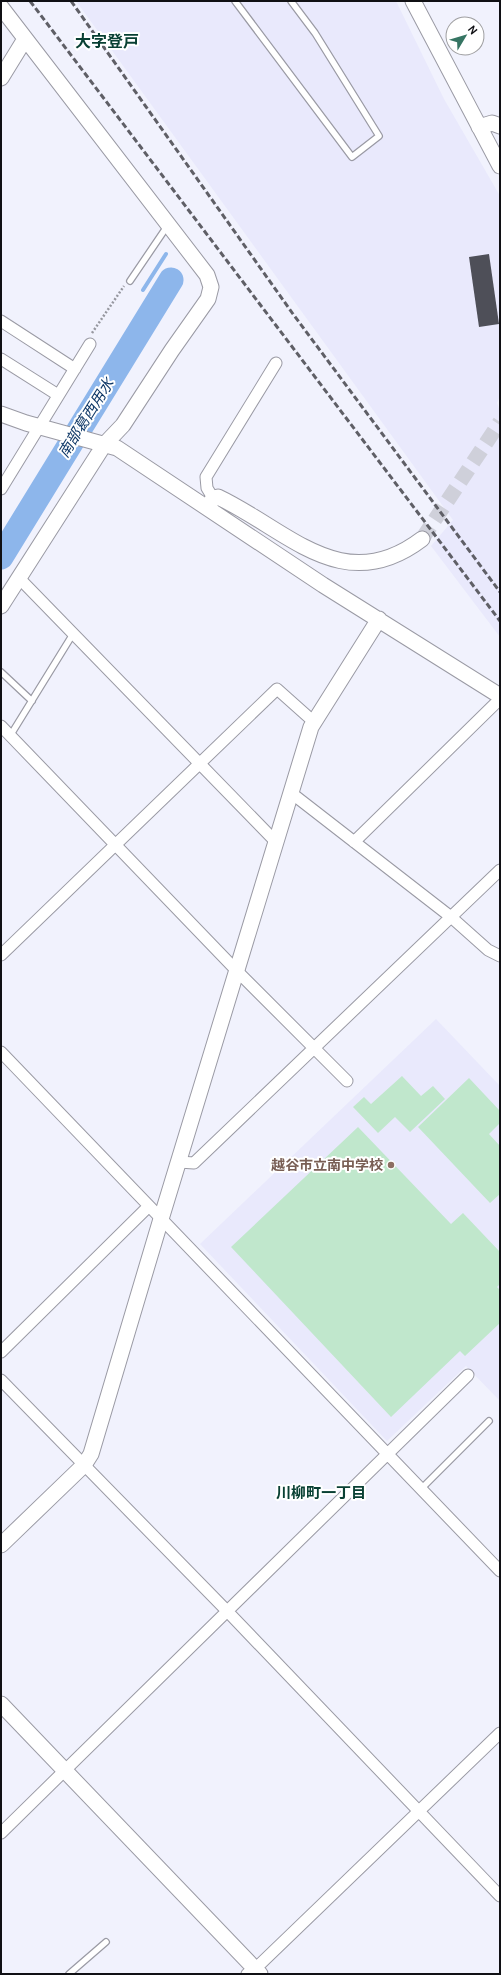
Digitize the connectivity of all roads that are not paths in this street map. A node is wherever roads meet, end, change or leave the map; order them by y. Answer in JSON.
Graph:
{"nodes":[{"id":1,"x":235,"y":1,"type":"edge"},
{"id":2,"x":291,"y":1,"type":"edge"},
{"id":3,"x":413,"y":1,"type":"edge"},
{"id":4,"x":1,"y":7,"type":"edge"},
{"id":5,"x":25,"y":38,"type":"junction"},
{"id":6,"x":1,"y":78,"type":"edge"},
{"id":7,"x":500,"y":126,"type":"edge"},
{"id":8,"x":479,"y":127,"type":"junction"},
{"id":9,"x":500,"y":166,"type":"edge"},
{"id":10,"x":170,"y":227,"type":"junction"},
{"id":11,"x":130,"y":281,"type":"road end"},
{"id":12,"x":1,"y":321,"type":"edge"},
{"id":13,"x":90,"y":344,"type":"road end"},
{"id":14,"x":1,"y":359,"type":"edge"},
{"id":15,"x":276,"y":363,"type":"dead end"},
{"id":16,"x":75,"y":369,"type":"junction"},
{"id":17,"x":58,"y":396,"type":"junction"},
{"id":18,"x":1,"y":414,"type":"edge"},
{"id":19,"x":39,"y":426,"type":"junction"},
{"id":20,"x":99,"y":444,"type":"junction"},
{"id":21,"x":1,"y":489,"type":"edge"},
{"id":22,"x":211,"y":503,"type":"junction"},
{"id":23,"x":422,"y":539,"type":"tunnel mouth"},
{"id":24,"x":18,"y":578,"type":"junction"},
{"id":25,"x":1,"y":606,"type":"edge"},
{"id":26,"x":379,"y":619,"type":"junction"},
{"id":27,"x":73,"y":634,"type":"junction"},
{"id":28,"x":1,"y":672,"type":"edge"},
{"id":29,"x":500,"y":697,"type":"edge"},
{"id":30,"x":32,"y":701,"type":"junction"},
{"id":31,"x":314,"y":722,"type":"junction"},
{"id":32,"x":1,"y":726,"type":"edge"},
{"id":33,"x":10,"y":736,"type":"junction"},
{"id":34,"x":200,"y":764,"type":"junction"},
{"id":35,"x":290,"y":792,"type":"junction"},
{"id":36,"x":276,"y":842,"type":"junction"},
{"id":37,"x":354,"y":842,"type":"junction"},
{"id":38,"x":116,"y":844,"type":"junction"},
{"id":39,"x":500,"y":870,"type":"edge"},
{"id":40,"x":451,"y":917,"type":"junction"},
{"id":41,"x":1,"y":955,"type":"edge"},
{"id":42,"x":500,"y":956,"type":"edge"},
{"id":43,"x":236,"y":970,"type":"junction"},
{"id":44,"x":313,"y":1048,"type":"junction"},
{"id":45,"x":1,"y":1052,"type":"edge"},
{"id":46,"x":347,"y":1081,"type":"dead end"},
{"id":47,"x":179,"y":1162,"type":"junction"},
{"id":48,"x":149,"y":1206,"type":"junction"},
{"id":49,"x":161,"y":1219,"type":"junction"},
{"id":50,"x":1,"y":1352,"type":"edge"},
{"id":51,"x":468,"y":1375,"type":"dead end"},
{"id":52,"x":1,"y":1380,"type":"edge"},
{"id":53,"x":489,"y":1421,"type":"dead end"},
{"id":54,"x":386,"y":1453,"type":"junction"},
{"id":55,"x":84,"y":1465,"type":"junction"},
{"id":56,"x":421,"y":1489,"type":"junction"},
{"id":57,"x":1,"y":1545,"type":"edge"},
{"id":58,"x":500,"y":1571,"type":"edge"},
{"id":59,"x":228,"y":1612,"type":"junction"},
{"id":60,"x":1,"y":1704,"type":"edge"},
{"id":61,"x":500,"y":1733,"type":"edge"},
{"id":62,"x":65,"y":1769,"type":"junction"},
{"id":63,"x":418,"y":1812,"type":"junction"},
{"id":64,"x":1,"y":1833,"type":"edge"},
{"id":65,"x":500,"y":1896,"type":"edge"},
{"id":66,"x":106,"y":1942,"type":"dead end"},
{"id":67,"x":254,"y":1972,"type":"edge"},
{"id":68,"x":69,"y":1974,"type":"edge"}],
"edges":[{"from":1,"to":2,"type":"lane"},
{"from":3,"to":8,"type":"street"},
{"from":4,"to":5,"type":"street"},
{"from":5,"to":6,"type":"street"},
{"from":5,"to":10,"type":"street"},
{"from":7,"to":8,"type":"street"},
{"from":8,"to":9,"type":"street"},
{"from":10,"to":11,"type":"lane"},
{"from":10,"to":20,"type":"street"},
{"from":12,"to":16,"type":"street"},
{"from":13,"to":16,"type":"street"},
{"from":14,"to":17,"type":"street"},
{"from":15,"to":22,"type":"street"},
{"from":16,"to":17,"type":"street"},
{"from":17,"to":19,"type":"street"},
{"from":18,"to":19,"type":"street"},
{"from":19,"to":20,"type":"street"},
{"from":19,"to":21,"type":"street"},
{"from":20,"to":22,"type":"street"},
{"from":20,"to":24,"type":"street"},
{"from":22,"to":23,"type":"street"},
{"from":22,"to":26,"type":"street"},
{"from":24,"to":25,"type":"street"},
{"from":24,"to":27,"type":"street"},
{"from":26,"to":29,"type":"street"},
{"from":26,"to":31,"type":"street"},
{"from":27,"to":30,"type":"lane"},
{"from":27,"to":34,"type":"street"},
{"from":28,"to":30,"type":"lane"},
{"from":29,"to":37,"type":"street"},
{"from":30,"to":33,"type":"lane"},
{"from":31,"to":34,"type":"street"},
{"from":31,"to":35,"type":"street"},
{"from":32,"to":33,"type":"street"},
{"from":33,"to":38,"type":"street"},
{"from":34,"to":36,"type":"street"},
{"from":34,"to":38,"type":"street"},
{"from":35,"to":36,"type":"street"},
{"from":35,"to":37,"type":"street"},
{"from":36,"to":43,"type":"street"},
{"from":37,"to":40,"type":"street"},
{"from":38,"to":41,"type":"street"},
{"from":38,"to":43,"type":"street"},
{"from":39,"to":40,"type":"street"},
{"from":40,"to":42,"type":"street"},
{"from":40,"to":44,"type":"street"},
{"from":43,"to":44,"type":"street"},
{"from":43,"to":47,"type":"street"},
{"from":44,"to":46,"type":"street"},
{"from":44,"to":47,"type":"street"},
{"from":45,"to":48,"type":"street"},
{"from":47,"to":49,"type":"street"},
{"from":48,"to":49,"type":"street"},
{"from":48,"to":50,"type":"street"},
{"from":49,"to":54,"type":"street"},
{"from":49,"to":55,"type":"street"},
{"from":51,"to":54,"type":"street"},
{"from":52,"to":55,"type":"street"},
{"from":53,"to":56,"type":"lane"},
{"from":54,"to":56,"type":"street"},
{"from":54,"to":59,"type":"street"},
{"from":55,"to":57,"type":"street"},
{"from":55,"to":59,"type":"street"},
{"from":56,"to":58,"type":"street"},
{"from":59,"to":62,"type":"street"},
{"from":59,"to":63,"type":"street"},
{"from":60,"to":62,"type":"street"},
{"from":61,"to":63,"type":"street"},
{"from":62,"to":64,"type":"street"},
{"from":62,"to":67,"type":"street"},
{"from":63,"to":65,"type":"street"},
{"from":63,"to":67,"type":"street"},
{"from":66,"to":68,"type":"lane"}]}
